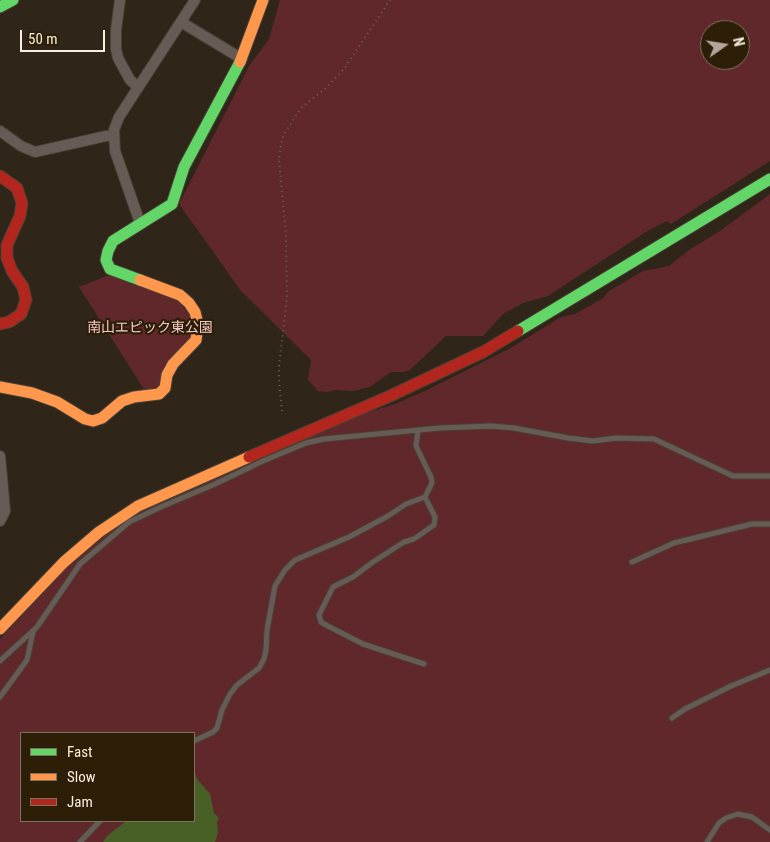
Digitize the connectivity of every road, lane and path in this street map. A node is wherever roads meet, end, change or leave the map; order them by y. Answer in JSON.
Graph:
{"nodes":[{"id":1,"x":13,"y":0,"type":"edge"},
{"id":2,"x":120,"y":0,"type":"edge"},
{"id":3,"x":195,"y":0,"type":"edge"},
{"id":4,"x":263,"y":0,"type":"edge"},
{"id":5,"x":390,"y":0,"type":"edge"},
{"id":6,"x":0,"y":7,"type":"edge"},
{"id":7,"x":180,"y":22,"type":"junction"},
{"id":8,"x":242,"y":59,"type":"junction"},
{"id":9,"x":138,"y":87,"type":"junction"},
{"id":10,"x":0,"y":131,"type":"edge"},
{"id":11,"x":114,"y":136,"type":"junction"},
{"id":12,"x":0,"y":176,"type":"edge"},
{"id":13,"x":770,"y":179,"type":"edge"},
{"id":14,"x":140,"y":223,"type":"junction"},
{"id":15,"x":0,"y":324,"type":"edge"},
{"id":16,"x":0,"y":387,"type":"edge"},
{"id":17,"x":282,"y":411,"type":"dead end"},
{"id":18,"x":418,"y":430,"type":"junction"},
{"id":19,"x":0,"y":456,"type":"edge"},
{"id":20,"x":770,"y":476,"type":"edge"},
{"id":21,"x":425,"y":496,"type":"junction"},
{"id":22,"x":0,"y":521,"type":"edge"},
{"id":23,"x":770,"y":524,"type":"edge"},
{"id":24,"x":632,"y":562,"type":"dead end"},
{"id":25,"x":0,"y":629,"type":"edge"},
{"id":26,"x":33,"y":631,"type":"junction"},
{"id":27,"x":0,"y":661,"type":"edge"},
{"id":28,"x":424,"y":664,"type":"dead end"},
{"id":29,"x":770,"y":670,"type":"edge"},
{"id":30,"x":0,"y":697,"type":"edge"},
{"id":31,"x":672,"y":718,"type":"dead end"},
{"id":32,"x":195,"y":741,"type":"edge"},
{"id":33,"x":99,"y":822,"type":"edge"},
{"id":34,"x":770,"y":830,"type":"edge"},
{"id":35,"x":80,"y":842,"type":"edge"},
{"id":36,"x":706,"y":842,"type":"edge"}],
"edges":[{"from":1,"to":6,"type":"street"},
{"from":2,"to":9,"type":"street"},
{"from":3,"to":7,"type":"street"},
{"from":4,"to":8,"type":"street"},
{"from":5,"to":17,"type":"path"},
{"from":7,"to":8,"type":"street"},
{"from":7,"to":9,"type":"street"},
{"from":8,"to":14,"type":"street"},
{"from":9,"to":11,"type":"street"},
{"from":10,"to":11,"type":"street"},
{"from":11,"to":14,"type":"street"},
{"from":12,"to":15,"type":"street"},
{"from":13,"to":25,"type":"street"},
{"from":14,"to":16,"type":"street"},
{"from":18,"to":20,"type":"lane"},
{"from":18,"to":21,"type":"lane"},
{"from":18,"to":26,"type":"lane"},
{"from":19,"to":22,"type":"street"},
{"from":21,"to":28,"type":"lane"},
{"from":21,"to":32,"type":"lane"},
{"from":23,"to":24,"type":"lane"},
{"from":26,"to":27,"type":"lane"},
{"from":26,"to":30,"type":"lane"},
{"from":29,"to":31,"type":"lane"},
{"from":33,"to":35,"type":"lane"},
{"from":34,"to":36,"type":"lane"}]}
